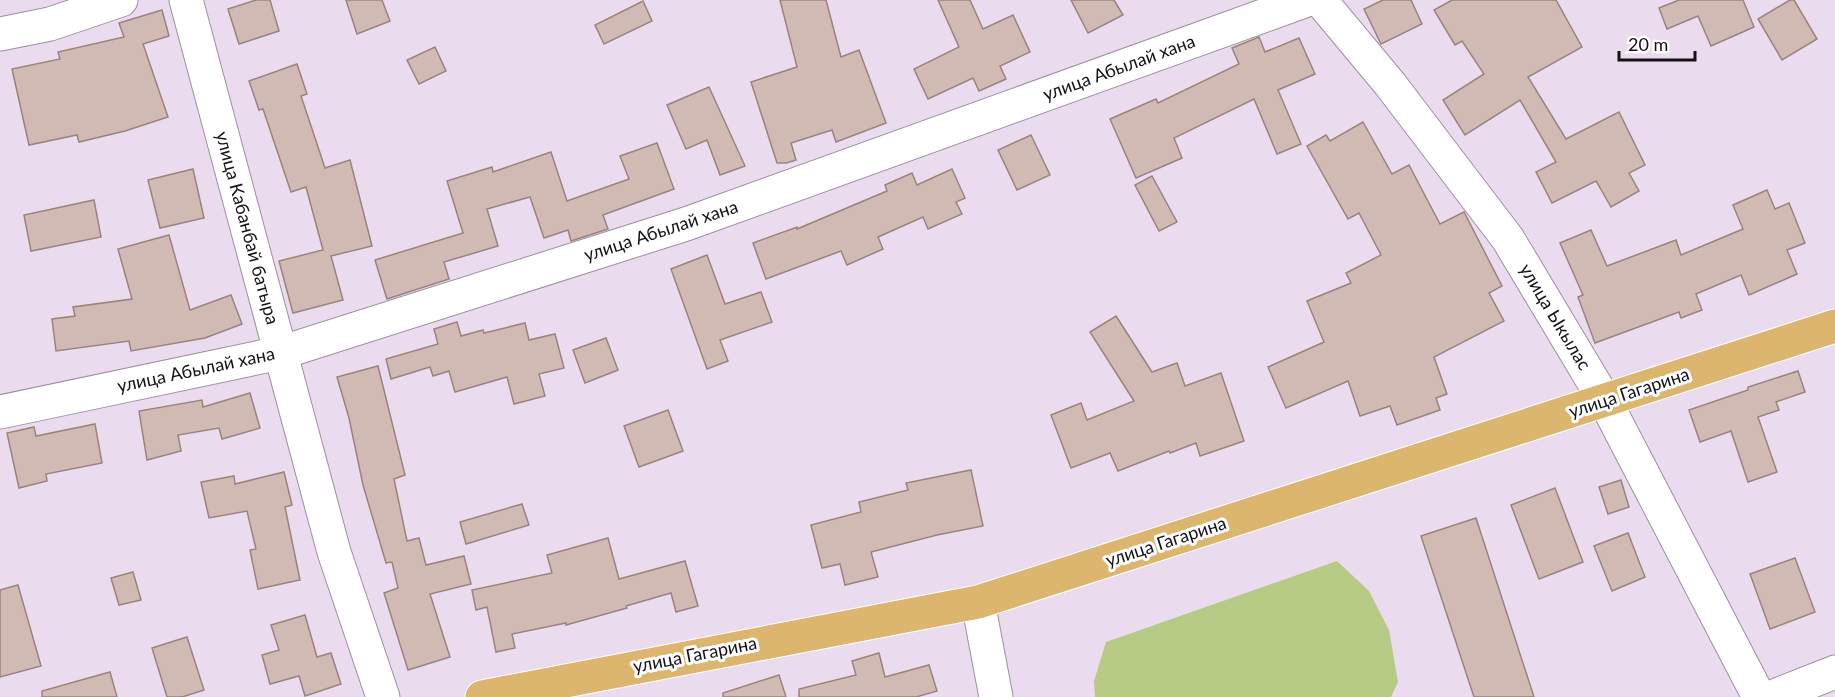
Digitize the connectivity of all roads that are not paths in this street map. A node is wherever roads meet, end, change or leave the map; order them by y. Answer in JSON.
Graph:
{"nodes":[{"id":1,"x":121,"y":0,"type":"edge"},
{"id":2,"x":186,"y":0,"type":"edge"},
{"id":3,"x":1307,"y":0,"type":"edge"},
{"id":4,"x":1320,"y":0,"type":"edge"},
{"id":5,"x":0,"y":34,"type":"edge"},
{"id":6,"x":1835,"y":326,"type":"edge"},
{"id":7,"x":280,"y":353,"type":"junction"},
{"id":8,"x":1605,"y":401,"type":"junction"},
{"id":9,"x":0,"y":412,"type":"edge"},
{"id":10,"x":978,"y":602,"type":"junction"},
{"id":11,"x":1835,"y":672,"type":"edge"},
{"id":12,"x":382,"y":697,"type":"edge"},
{"id":13,"x":482,"y":697,"type":"edge"},
{"id":14,"x":996,"y":697,"type":"edge"},
{"id":15,"x":1759,"y":697,"type":"edge"},
{"id":16,"x":1772,"y":697,"type":"edge"}],
"edges":[{"from":1,"to":5,"type":"street"},
{"from":2,"to":7,"type":"street","name":"улица Кабанбай батыра"},
{"from":3,"to":7,"type":"street","name":"улица Абылай хана"},
{"from":4,"to":8,"type":"street","name":"улица Ыкылас"},
{"from":6,"to":8,"type":"main road","name":"улица Гагарина"},
{"from":7,"to":9,"type":"street","name":"улица Абылай хана"},
{"from":7,"to":12,"type":"street","name":"улица Кабанбай батыра"},
{"from":8,"to":10,"type":"main road","name":"улица Гагарина"},
{"from":8,"to":15,"type":"street","name":"улица Ыкылас"},
{"from":10,"to":13,"type":"main road","name":"улица Гагарина"},
{"from":10,"to":14,"type":"street"},
{"from":11,"to":16,"type":"street"}]}
